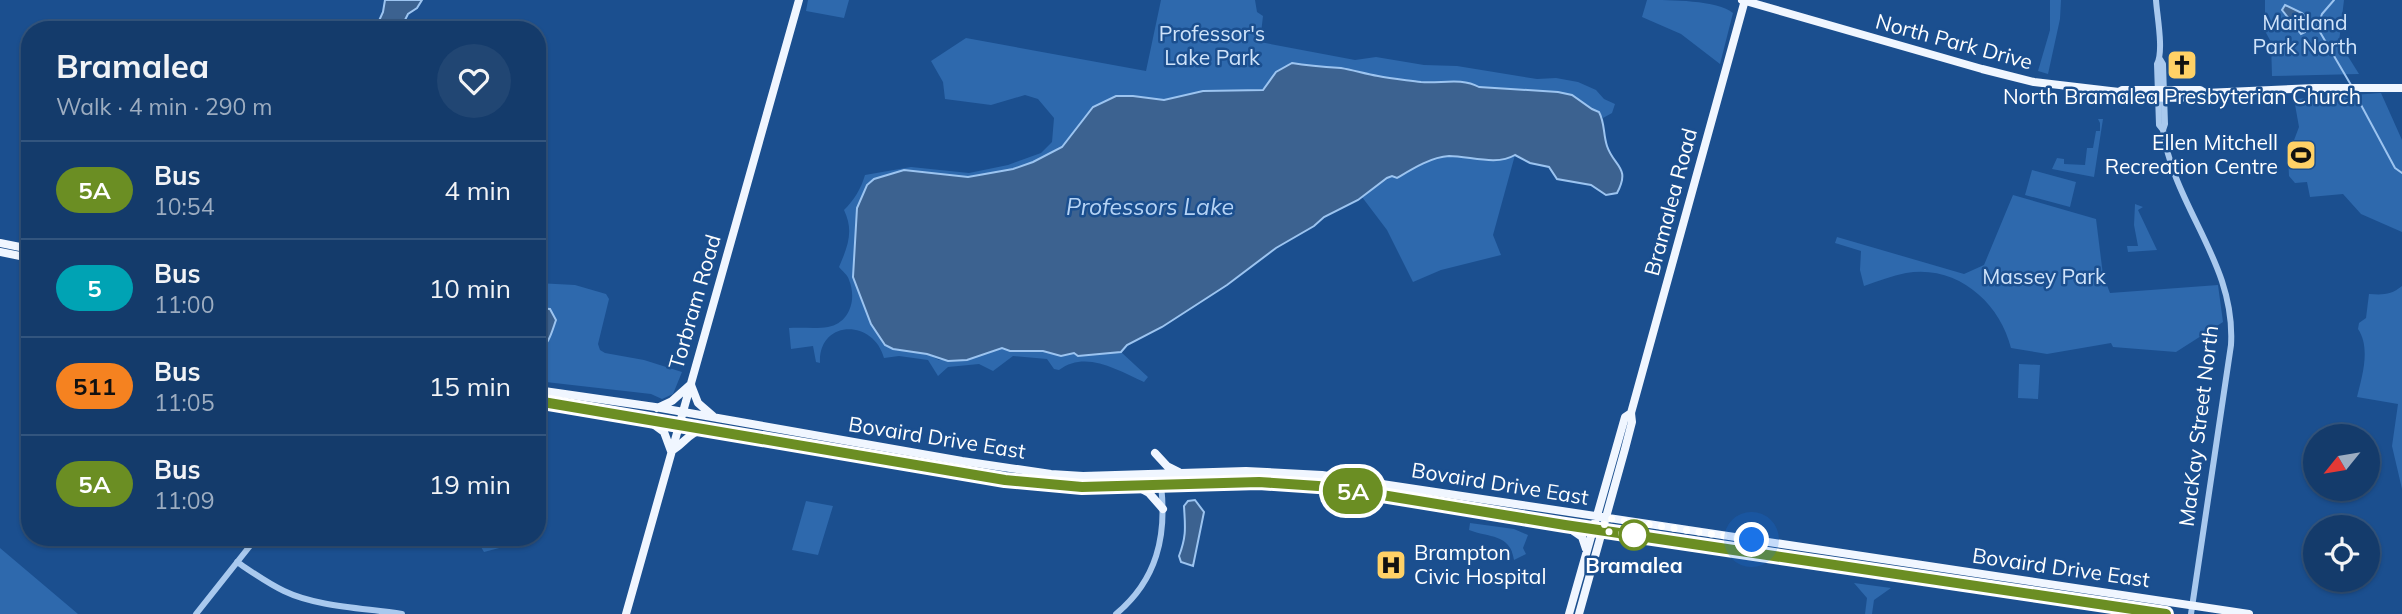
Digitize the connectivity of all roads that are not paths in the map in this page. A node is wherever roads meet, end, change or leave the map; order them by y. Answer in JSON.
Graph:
{"nodes":[{"id":1,"x":799,"y":0,"type":"edge"},
{"id":2,"x":1744,"y":0,"type":"edge"},
{"id":3,"x":2155,"y":0,"type":"edge"},
{"id":4,"x":2402,"y":88,"type":"edge"},
{"id":5,"x":2161,"y":94,"type":"junction"},
{"id":6,"x":0,"y":243,"type":"edge"},
{"id":7,"x":21,"y":247,"type":"edge"},
{"id":8,"x":0,"y":252,"type":"edge"},
{"id":9,"x":21,"y":256,"type":"edge"},
{"id":10,"x":691,"y":384,"type":"junction"},
{"id":11,"x":546,"y":391,"type":"edge"},
{"id":12,"x":546,"y":402,"type":"edge"},
{"id":13,"x":657,"y":408,"type":"junction"},
{"id":14,"x":683,"y":413,"type":"junction"},
{"id":15,"x":1631,"y":413,"type":"junction"},
{"id":16,"x":644,"y":418,"type":"junction"},
{"id":17,"x":715,"y":418,"type":"junction"},
{"id":18,"x":679,"y":425,"type":"junction"},
{"id":19,"x":703,"y":429,"type":"junction"},
{"id":20,"x":671,"y":451,"type":"junction"},
{"id":21,"x":1155,"y":453,"type":"dead end"},
{"id":22,"x":1182,"y":473,"type":"junction"},
{"id":23,"x":1161,"y":485,"type":"junction"},
{"id":24,"x":1135,"y":486,"type":"junction"},
{"id":25,"x":1604,"y":488,"type":"junction"},
{"id":26,"x":1613,"y":495,"type":"junction"},
{"id":27,"x":1163,"y":509,"type":"junction"},
{"id":28,"x":1577,"y":514,"type":"junction"},
{"id":29,"x":1596,"y":517,"type":"junction"},
{"id":30,"x":1606,"y":518,"type":"junction"},
{"id":31,"x":1637,"y":523,"type":"junction"},
{"id":32,"x":1565,"y":525,"type":"junction"},
{"id":33,"x":1593,"y":529,"type":"junction"},
{"id":34,"x":1603,"y":531,"type":"junction"},
{"id":35,"x":250,"y":546,"type":"edge"},
{"id":36,"x":1586,"y":552,"type":"junction"},
{"id":37,"x":237,"y":562,"type":"junction"},
{"id":38,"x":2192,"y":610,"type":"edge"},
{"id":39,"x":2158,"y":613,"type":"edge"},
{"id":40,"x":196,"y":614,"type":"edge"},
{"id":41,"x":402,"y":614,"type":"edge"},
{"id":42,"x":626,"y":614,"type":"edge"},
{"id":43,"x":1116,"y":614,"type":"edge"},
{"id":44,"x":1569,"y":614,"type":"edge"},
{"id":45,"x":1578,"y":614,"type":"edge"},
{"id":46,"x":2166,"y":614,"type":"edge"},
{"id":47,"x":2249,"y":614,"type":"edge"}],
"edges":[{"from":1,"to":10,"type":"main road","name":"Torbram Road"},
{"from":2,"to":5,"type":"main road","name":"North Park Drive"},
{"from":2,"to":15,"type":"main road","name":"Bramalea Road"},
{"from":3,"to":5,"type":"street","name":"MacKay Street North"},
{"from":4,"to":5,"type":"main road","name":"North Park Drive"},
{"from":5,"to":38,"type":"street","name":"MacKay Street North"},
{"from":6,"to":7,"type":"main road"},
{"from":8,"to":9,"type":"main road"},
{"from":10,"to":13,"type":"main road"},
{"from":10,"to":14,"type":"main road","name":"Torbram Road"},
{"from":10,"to":17,"type":"main road"},
{"from":11,"to":13,"type":"main road","name":"Bovaird Drive East"},
{"from":12,"to":16,"type":"main road","name":"Bovaird Drive East"},
{"from":13,"to":14,"type":"main road","name":"Bovaird Drive East"},
{"from":14,"to":17,"type":"main road","name":"Bovaird Drive East"},
{"from":14,"to":18,"type":"main road","name":"Torbram Road"},
{"from":15,"to":25,"type":"main road","name":"Bramalea Road"},
{"from":15,"to":26,"type":"main road","name":"Bramalea Road"},
{"from":16,"to":18,"type":"main road","name":"Bovaird Drive East"},
{"from":16,"to":20,"type":"main road"},
{"from":17,"to":22,"type":"main road","name":"Bovaird Drive East"},
{"from":18,"to":19,"type":"main road","name":"Bovaird Drive East"},
{"from":18,"to":20,"type":"main road","name":"Torbram Road"},
{"from":19,"to":20,"type":"main road"},
{"from":19,"to":24,"type":"main road","name":"Bovaird Drive East"},
{"from":20,"to":42,"type":"main road","name":"Torbram Road"},
{"from":21,"to":22,"type":"main road"},
{"from":22,"to":28,"type":"main road","name":"Bovaird Drive East"},
{"from":23,"to":24,"type":"main road","name":"Bovaird Drive East"},
{"from":23,"to":27,"type":"street"},
{"from":23,"to":32,"type":"main road","name":"Bovaird Drive East"},
{"from":24,"to":27,"type":"main road"},
{"from":25,"to":28,"type":"main road"},
{"from":25,"to":29,"type":"main road","name":"Bramalea Road"},
{"from":26,"to":30,"type":"main road","name":"Bramalea Road"},
{"from":26,"to":31,"type":"main road"},
{"from":27,"to":43,"type":"street"},
{"from":28,"to":29,"type":"main road","name":"Bovaird Drive East"},
{"from":29,"to":30,"type":"main road","name":"Bovaird Drive East"},
{"from":29,"to":33,"type":"main road","name":"Bramalea Road"},
{"from":30,"to":31,"type":"main road","name":"Bovaird Drive East"},
{"from":30,"to":34,"type":"main road","name":"Bramalea Road"},
{"from":31,"to":38,"type":"main road","name":"Bovaird Drive East"},
{"from":32,"to":33,"type":"main road","name":"Bovaird Drive East"},
{"from":32,"to":36,"type":"main road"},
{"from":33,"to":34,"type":"main road","name":"Bovaird Drive East"},
{"from":33,"to":36,"type":"main road","name":"Bramalea Road"},
{"from":34,"to":39,"type":"main road","name":"Bovaird Drive East"},
{"from":34,"to":45,"type":"main road","name":"Bramalea Road"},
{"from":35,"to":37,"type":"street"},
{"from":36,"to":44,"type":"main road","name":"Bramalea Road"},
{"from":37,"to":40,"type":"street"},
{"from":37,"to":41,"type":"street"},
{"from":38,"to":47,"type":"main road","name":"Bovaird Drive East"},
{"from":39,"to":46,"type":"main road","name":"Bovaird Drive East"}]}
